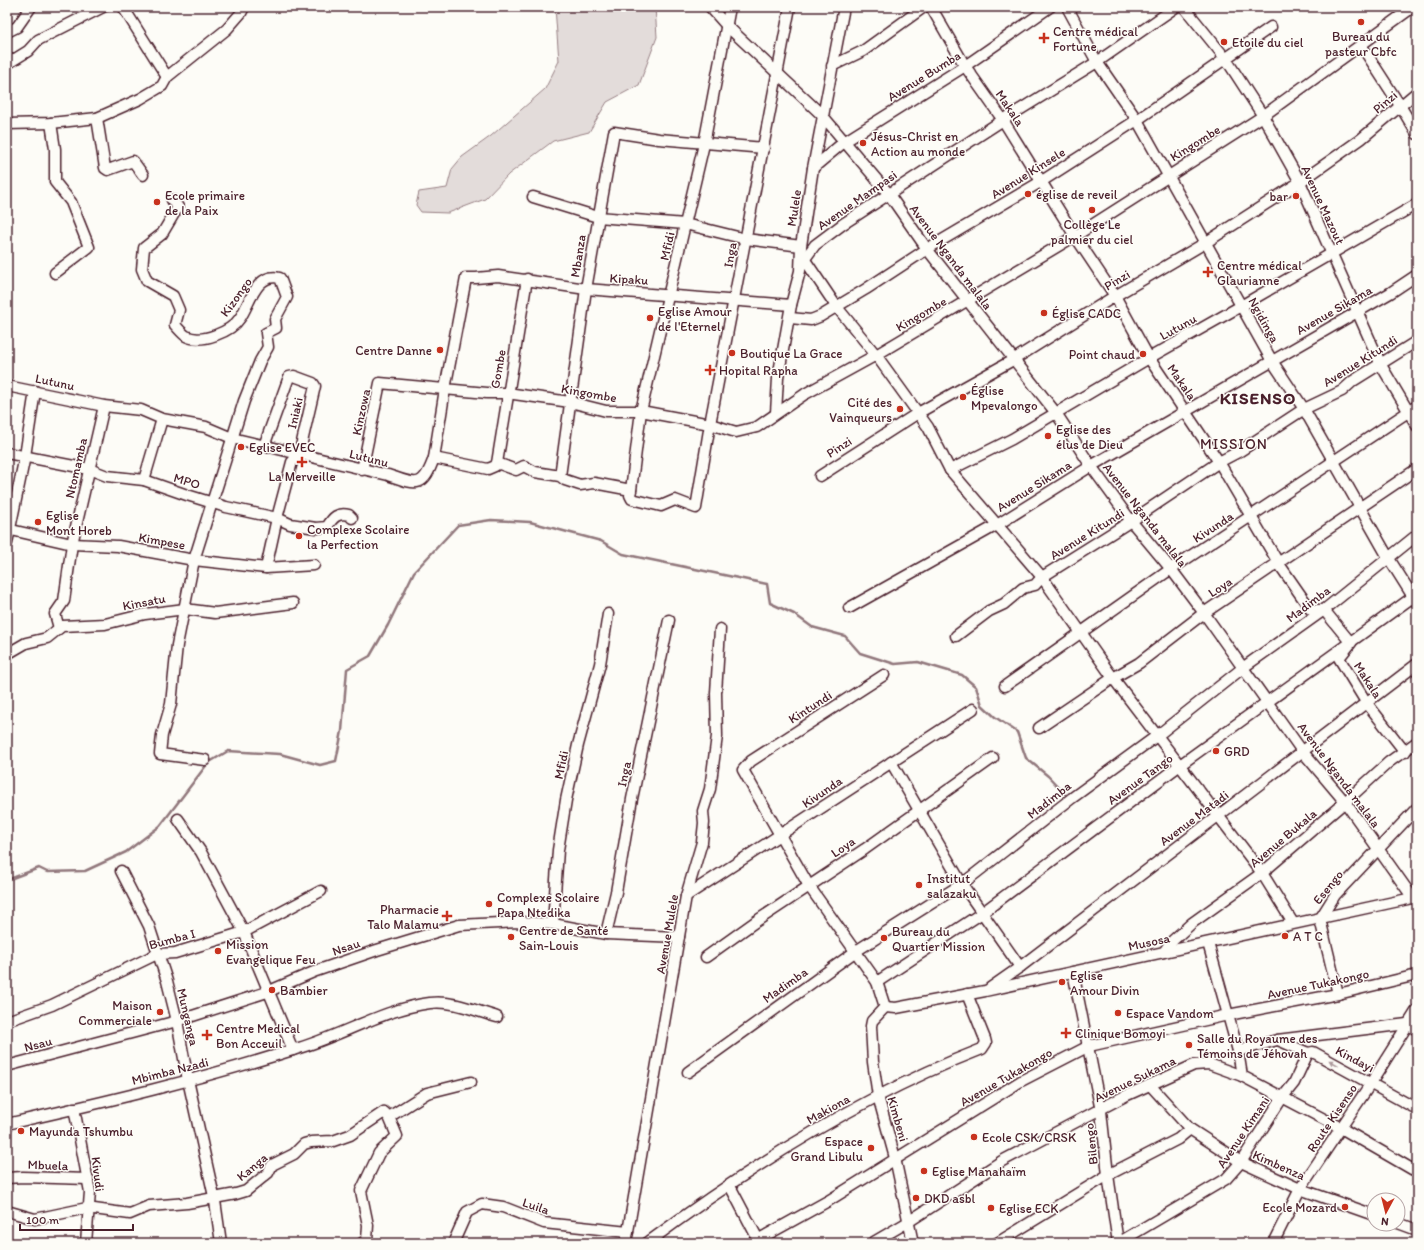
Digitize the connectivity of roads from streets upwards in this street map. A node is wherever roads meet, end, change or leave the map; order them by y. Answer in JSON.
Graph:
{"nodes":[{"id":1,"x":31,"y":7,"type":"edge"},
{"id":2,"x":103,"y":7,"type":"edge"},
{"id":3,"x":123,"y":7,"type":"edge"},
{"id":4,"x":244,"y":7,"type":"edge"},
{"id":5,"x":710,"y":7,"type":"edge"},
{"id":6,"x":730,"y":7,"type":"edge"},
{"id":7,"x":790,"y":7,"type":"edge"},
{"id":8,"x":844,"y":7,"type":"edge"},
{"id":9,"x":924,"y":7,"type":"edge"},
{"id":10,"x":932,"y":7,"type":"edge"},
{"id":11,"x":1050,"y":7,"type":"edge"},
{"id":12,"x":1067,"y":7,"type":"edge"},
{"id":13,"x":1176,"y":7,"type":"edge"},
{"id":14,"x":1184,"y":7,"type":"edge"},
{"id":15,"x":1413,"y":7,"type":"edge"},
{"id":16,"x":726,"y":24,"type":"junction"},
{"id":17,"x":1270,"y":27,"type":"dead end"},
{"id":18,"x":7,"y":32,"type":"edge"},
{"id":19,"x":1361,"y":45,"type":"junction"},
{"id":20,"x":1226,"y":59,"type":"junction"},
{"id":21,"x":1096,"y":62,"type":"junction"},
{"id":22,"x":7,"y":64,"type":"edge"},
{"id":23,"x":832,"y":66,"type":"junction"},
{"id":24,"x":965,"y":66,"type":"junction"},
{"id":25,"x":777,"y":74,"type":"junction"},
{"id":26,"x":167,"y":77,"type":"junction"},
{"id":27,"x":1417,"y":92,"type":"edge"},
{"id":28,"x":1401,"y":106,"type":"junction"},
{"id":29,"x":822,"y":116,"type":"junction"},
{"id":30,"x":1263,"y":116,"type":"junction"},
{"id":31,"x":97,"y":118,"type":"junction"},
{"id":32,"x":1003,"y":120,"type":"junction"},
{"id":33,"x":1137,"y":120,"type":"junction"},
{"id":34,"x":51,"y":123,"type":"junction"},
{"id":35,"x":7,"y":124,"type":"edge"},
{"id":36,"x":1417,"y":134,"type":"edge"},
{"id":37,"x":844,"y":142,"type":"junction"},
{"id":38,"x":704,"y":144,"type":"junction"},
{"id":39,"x":764,"y":148,"type":"junction"},
{"id":40,"x":813,"y":168,"type":"junction"},
{"id":41,"x":143,"y":174,"type":"dead end"},
{"id":42,"x":1167,"y":177,"type":"junction"},
{"id":43,"x":1042,"y":181,"type":"junction"},
{"id":44,"x":1300,"y":182,"type":"junction"},
{"id":45,"x":888,"y":193,"type":"junction"},
{"id":46,"x":533,"y":197,"type":"dead end"},
{"id":47,"x":172,"y":200,"type":"dead end"},
{"id":48,"x":1417,"y":204,"type":"edge"},
{"id":49,"x":598,"y":217,"type":"junction"},
{"id":50,"x":685,"y":224,"type":"junction"},
{"id":51,"x":1075,"y":236,"type":"junction"},
{"id":52,"x":746,"y":238,"type":"junction"},
{"id":53,"x":1205,"y":243,"type":"junction"},
{"id":54,"x":802,"y":246,"type":"junction"},
{"id":55,"x":927,"y":249,"type":"junction"},
{"id":56,"x":1331,"y":254,"type":"junction"},
{"id":57,"x":803,"y":262,"type":"junction"},
{"id":58,"x":55,"y":273,"type":"dead end"},
{"id":59,"x":1417,"y":275,"type":"edge"},
{"id":60,"x":466,"y":278,"type":"joint"},
{"id":61,"x":527,"y":279,"type":"junction"},
{"id":62,"x":586,"y":289,"type":"junction"},
{"id":63,"x":669,"y":294,"type":"junction"},
{"id":64,"x":1115,"y":296,"type":"junction"},
{"id":65,"x":735,"y":301,"type":"junction"},
{"id":66,"x":967,"y":302,"type":"junction"},
{"id":67,"x":791,"y":305,"type":"junction"},
{"id":68,"x":836,"y":306,"type":"junction"},
{"id":69,"x":1242,"y":306,"type":"junction"},
{"id":70,"x":1358,"y":312,"type":"junction"},
{"id":71,"x":790,"y":318,"type":"junction"},
{"id":72,"x":1417,"y":341,"type":"edge"},
{"id":73,"x":876,"y":355,"type":"junction"},
{"id":74,"x":1149,"y":358,"type":"junction"},
{"id":75,"x":1013,"y":360,"type":"junction"},
{"id":76,"x":1272,"y":361,"type":"junction"},
{"id":77,"x":1381,"y":365,"type":"junction"},
{"id":78,"x":380,"y":382,"type":"joint"},
{"id":79,"x":7,"y":386,"type":"edge"},
{"id":80,"x":445,"y":390,"type":"junction"},
{"id":81,"x":35,"y":391,"type":"junction"},
{"id":82,"x":507,"y":393,"type":"junction"},
{"id":83,"x":570,"y":402,"type":"junction"},
{"id":84,"x":104,"y":406,"type":"junction"},
{"id":85,"x":1413,"y":408,"type":"edge"},
{"id":86,"x":1304,"y":409,"type":"junction"},
{"id":87,"x":641,"y":412,"type":"junction"},
{"id":88,"x":1186,"y":412,"type":"junction"},
{"id":89,"x":776,"y":413,"type":"junction"},
{"id":90,"x":918,"y":413,"type":"junction"},
{"id":91,"x":1056,"y":413,"type":"junction"},
{"id":92,"x":162,"y":419,"type":"junction"},
{"id":93,"x":710,"y":424,"type":"junction"},
{"id":94,"x":1417,"y":426,"type":"edge"},
{"id":95,"x":232,"y":438,"type":"junction"},
{"id":96,"x":264,"y":446,"type":"junction"},
{"id":97,"x":7,"y":453,"type":"edge"},
{"id":98,"x":299,"y":455,"type":"junction"},
{"id":99,"x":25,"y":456,"type":"junction"},
{"id":100,"x":434,"y":458,"type":"junction"},
{"id":101,"x":1334,"y":461,"type":"junction"},
{"id":102,"x":1219,"y":462,"type":"junction"},
{"id":103,"x":497,"y":463,"type":"junction"},
{"id":104,"x":1091,"y":466,"type":"junction"},
{"id":105,"x":89,"y":469,"type":"junction"},
{"id":106,"x":1417,"y":469,"type":"edge"},
{"id":107,"x":362,"y":470,"type":"junction"},
{"id":108,"x":950,"y":470,"type":"junction"},
{"id":109,"x":560,"y":476,"type":"junction"},
{"id":110,"x":820,"y":476,"type":"dead end"},
{"id":111,"x":144,"y":480,"type":"junction"},
{"id":112,"x":631,"y":490,"type":"junction"},
{"id":113,"x":212,"y":501,"type":"junction"},
{"id":114,"x":1359,"y":507,"type":"junction"},
{"id":115,"x":1252,"y":517,"type":"junction"},
{"id":116,"x":277,"y":518,"type":"junction"},
{"id":117,"x":352,"y":518,"type":"dead end"},
{"id":118,"x":1131,"y":521,"type":"junction"},
{"id":119,"x":997,"y":525,"type":"junction"},
{"id":120,"x":8,"y":529,"type":"edge"},
{"id":121,"x":1417,"y":535,"type":"edge"},
{"id":122,"x":7,"y":543,"type":"edge"},
{"id":123,"x":72,"y":544,"type":"junction"},
{"id":124,"x":1388,"y":558,"type":"junction"},
{"id":125,"x":194,"y":560,"type":"junction"},
{"id":126,"x":1278,"y":564,"type":"junction"},
{"id":127,"x":314,"y":565,"type":"dead end"},
{"id":128,"x":266,"y":568,"type":"junction"},
{"id":129,"x":1171,"y":570,"type":"junction"},
{"id":130,"x":1042,"y":577,"type":"junction"},
{"id":131,"x":1416,"y":598,"type":"edge"},
{"id":132,"x":293,"y":603,"type":"dead end"},
{"id":133,"x":849,"y":608,"type":"dead end"},
{"id":134,"x":185,"y":609,"type":"junction"},
{"id":135,"x":1324,"y":610,"type":"junction"},
{"id":136,"x":1204,"y":613,"type":"junction"},
{"id":137,"x":608,"y":614,"type":"dead end"},
{"id":138,"x":669,"y":620,"type":"dead end"},
{"id":139,"x":59,"y":628,"type":"junction"},
{"id":140,"x":720,"y":629,"type":"dead end"},
{"id":141,"x":1082,"y":632,"type":"junction"},
{"id":142,"x":956,"y":636,"type":"dead end"},
{"id":143,"x":1352,"y":642,"type":"junction"},
{"id":144,"x":7,"y":654,"type":"edge"},
{"id":145,"x":1417,"y":664,"type":"edge"},
{"id":146,"x":1244,"y":667,"type":"junction"},
{"id":147,"x":884,"y":675,"type":"dead end"},
{"id":148,"x":1112,"y":678,"type":"junction"},
{"id":149,"x":1005,"y":686,"type":"dead end"},
{"id":150,"x":1269,"y":702,"type":"junction"},
{"id":151,"x":1366,"y":702,"type":"junction"},
{"id":152,"x":973,"y":709,"type":"dead end"},
{"id":153,"x":1039,"y":728,"type":"dead end"},
{"id":154,"x":1158,"y":735,"type":"junction"},
{"id":155,"x":1417,"y":742,"type":"edge"},
{"id":156,"x":1302,"y":751,"type":"junction"},
{"id":157,"x":1405,"y":752,"type":"junction"},
{"id":158,"x":993,"y":758,"type":"dead end"},
{"id":159,"x":205,"y":760,"type":"dead end"},
{"id":160,"x":891,"y":762,"type":"junction"},
{"id":161,"x":1180,"y":765,"type":"junction"},
{"id":162,"x":1345,"y":802,"type":"junction"},
{"id":163,"x":1417,"y":808,"type":"edge"},
{"id":164,"x":919,"y":809,"type":"junction"},
{"id":165,"x":1219,"y":816,"type":"junction"},
{"id":166,"x":178,"y":820,"type":"dead end"},
{"id":167,"x":780,"y":837,"type":"junction"},
{"id":168,"x":1378,"y":850,"type":"junction"},
{"id":169,"x":121,"y":871,"type":"dead end"},
{"id":170,"x":1262,"y":873,"type":"junction"},
{"id":171,"x":962,"y":884,"type":"junction"},
{"id":172,"x":810,"y":886,"type":"junction"},
{"id":173,"x":321,"y":891,"type":"dead end"},
{"id":174,"x":686,"y":896,"type":"junction"},
{"id":175,"x":1415,"y":898,"type":"edge"},
{"id":176,"x":982,"y":913,"type":"junction"},
{"id":177,"x":1320,"y":919,"type":"junction"},
{"id":178,"x":1294,"y":923,"type":"junction"},
{"id":179,"x":553,"y":924,"type":"junction"},
{"id":180,"x":244,"y":932,"type":"junction"},
{"id":181,"x":606,"y":934,"type":"junction"},
{"id":182,"x":680,"y":937,"type":"junction"},
{"id":183,"x":1208,"y":943,"type":"junction"},
{"id":184,"x":856,"y":951,"type":"junction"},
{"id":185,"x":1164,"y":952,"type":"junction"},
{"id":186,"x":157,"y":954,"type":"junction"},
{"id":187,"x":706,"y":957,"type":"dead end"},
{"id":188,"x":1020,"y":967,"type":"junction"},
{"id":189,"x":1073,"y":972,"type":"junction"},
{"id":190,"x":1417,"y":975,"type":"edge"},
{"id":191,"x":877,"y":982,"type":"junction"},
{"id":192,"x":985,"y":991,"type":"junction"},
{"id":193,"x":267,"y":992,"type":"junction"},
{"id":194,"x":967,"y":994,"type":"junction"},
{"id":195,"x":1338,"y":994,"type":"junction"},
{"id":196,"x":886,"y":1007,"type":"junction"},
{"id":197,"x":1417,"y":1010,"type":"edge"},
{"id":198,"x":1228,"y":1015,"type":"junction"},
{"id":199,"x":497,"y":1017,"type":"dead end"},
{"id":200,"x":7,"y":1021,"type":"edge"},
{"id":201,"x":177,"y":1021,"type":"junction"},
{"id":202,"x":1408,"y":1024,"type":"junction"},
{"id":203,"x":1417,"y":1030,"type":"edge"},
{"id":204,"x":1277,"y":1040,"type":"junction"},
{"id":205,"x":1089,"y":1046,"type":"junction"},
{"id":206,"x":293,"y":1050,"type":"junction"},
{"id":207,"x":1238,"y":1051,"type":"junction"},
{"id":208,"x":1308,"y":1052,"type":"junction"},
{"id":209,"x":7,"y":1066,"type":"edge"},
{"id":210,"x":688,"y":1072,"type":"dead end"},
{"id":211,"x":1242,"y":1076,"type":"junction"},
{"id":212,"x":188,"y":1080,"type":"junction"},
{"id":213,"x":470,"y":1082,"type":"dead end"},
{"id":214,"x":1371,"y":1083,"type":"junction"},
{"id":215,"x":1150,"y":1085,"type":"junction"},
{"id":216,"x":878,"y":1096,"type":"junction"},
{"id":217,"x":1282,"y":1098,"type":"junction"},
{"id":218,"x":74,"y":1108,"type":"junction"},
{"id":219,"x":1417,"y":1109,"type":"edge"},
{"id":220,"x":1101,"y":1111,"type":"junction"},
{"id":221,"x":389,"y":1117,"type":"junction"},
{"id":222,"x":7,"y":1124,"type":"edge"},
{"id":223,"x":1341,"y":1128,"type":"junction"},
{"id":224,"x":1190,"y":1129,"type":"junction"},
{"id":225,"x":896,"y":1158,"type":"junction"},
{"id":226,"x":1241,"y":1162,"type":"junction"},
{"id":227,"x":1417,"y":1172,"type":"edge"},
{"id":228,"x":1108,"y":1175,"type":"junction"},
{"id":229,"x":7,"y":1178,"type":"edge"},
{"id":230,"x":88,"y":1179,"type":"junction"},
{"id":231,"x":730,"y":1186,"type":"junction"},
{"id":232,"x":1300,"y":1189,"type":"junction"},
{"id":233,"x":214,"y":1199,"type":"junction"},
{"id":234,"x":87,"y":1208,"type":"junction"},
{"id":235,"x":7,"y":1211,"type":"edge"},
{"id":236,"x":1366,"y":1212,"type":"edge"},
{"id":237,"x":908,"y":1222,"type":"junction"},
{"id":238,"x":1406,"y":1227,"type":"edge"},
{"id":239,"x":1417,"y":1230,"type":"edge"},
{"id":240,"x":628,"y":1232,"type":"junction"},
{"id":241,"x":455,"y":1239,"type":"dead end"},
{"id":242,"x":757,"y":1242,"type":"edge"},
{"id":243,"x":86,"y":1243,"type":"edge"},
{"id":244,"x":221,"y":1243,"type":"edge"},
{"id":245,"x":362,"y":1243,"type":"edge"},
{"id":246,"x":626,"y":1243,"type":"edge"},
{"id":247,"x":647,"y":1243,"type":"edge"},
{"id":248,"x":872,"y":1243,"type":"edge"},
{"id":249,"x":913,"y":1243,"type":"edge"},
{"id":250,"x":997,"y":1243,"type":"edge"},
{"id":251,"x":1118,"y":1243,"type":"edge"},
{"id":252,"x":1273,"y":1243,"type":"edge"}],
"edges":[{"from":1,"to":18,"type":"street"},
{"from":2,"to":22,"type":"street"},
{"from":3,"to":26,"type":"street"},
{"from":4,"to":26,"type":"street"},
{"from":5,"to":16,"type":"street","name":"Avenue Nganda malala"},
{"from":6,"to":16,"type":"street","name":"Mfidi"},
{"from":7,"to":25,"type":"street","name":"Inga"},
{"from":8,"to":23,"type":"street","name":"Mulele"},
{"from":9,"to":23,"type":"street"},
{"from":10,"to":24,"type":"street","name":"Makala"},
{"from":11,"to":24,"type":"street","name":"Avenue Bumba"},
{"from":12,"to":21,"type":"street","name":"Ngidinga"},
{"from":13,"to":21,"type":"street","name":"Avenue Mampasi"},
{"from":14,"to":20,"type":"street","name":"Avenue Mazout"},
{"from":15,"to":19,"type":"street","name":"Kingombe"},
{"from":16,"to":25,"type":"street","name":"Avenue Nganda malala"},
{"from":16,"to":38,"type":"street","name":"Mfidi"},
{"from":17,"to":20,"type":"street","name":"Avenue Kinsele"},
{"from":19,"to":28,"type":"street"},
{"from":19,"to":30,"type":"street","name":"Kingombe"},
{"from":20,"to":30,"type":"street","name":"Avenue Mazout"},
{"from":20,"to":33,"type":"street","name":"Avenue Kinsele"},
{"from":21,"to":32,"type":"street","name":"Avenue Mampasi"},
{"from":21,"to":33,"type":"street","name":"Ngidinga"},
{"from":23,"to":29,"type":"street","name":"Mulele"},
{"from":24,"to":32,"type":"street","name":"Makala"},
{"from":24,"to":37,"type":"street","name":"Avenue Bumba"},
{"from":25,"to":29,"type":"street","name":"Avenue Nganda malala"},
{"from":25,"to":39,"type":"street","name":"Inga"},
{"from":26,"to":31,"type":"street"},
{"from":27,"to":28,"type":"street","name":"Pinzi"},
{"from":28,"to":36,"type":"street"},
{"from":28,"to":44,"type":"street","name":"Pinzi"},
{"from":29,"to":37,"type":"street","name":"Avenue Nganda malala"},
{"from":29,"to":40,"type":"street","name":"Mulele"},
{"from":30,"to":42,"type":"street","name":"Kingombe"},
{"from":30,"to":44,"type":"street","name":"Avenue Mazout"},
{"from":31,"to":34,"type":"street"},
{"from":31,"to":41,"type":"street"},
{"from":32,"to":43,"type":"street","name":"Makala"},
{"from":32,"to":45,"type":"street","name":"Avenue Mampasi"},
{"from":33,"to":42,"type":"street","name":"Ngidinga"},
{"from":33,"to":43,"type":"street","name":"Avenue Kinsele"},
{"from":34,"to":35,"type":"street"},
{"from":34,"to":58,"type":"street"},
{"from":37,"to":40,"type":"street","name":"Avenue Bumba"},
{"from":37,"to":45,"type":"street","name":"Avenue Nganda malala"},
{"from":38,"to":39,"type":"street"},
{"from":38,"to":49,"type":"street","name":"Mbanza"},
{"from":38,"to":50,"type":"street","name":"Mfidi"},
{"from":39,"to":52,"type":"street","name":"Inga"},
{"from":40,"to":54,"type":"street","name":"Mulele"},
{"from":42,"to":51,"type":"street","name":"Kingombe"},
{"from":42,"to":53,"type":"street","name":"Ngidinga"},
{"from":43,"to":51,"type":"street","name":"Makala"},
{"from":43,"to":55,"type":"street","name":"Avenue Kinsele"},
{"from":44,"to":53,"type":"street","name":"Pinzi"},
{"from":44,"to":56,"type":"street","name":"Avenue Mazout"},
{"from":45,"to":55,"type":"street","name":"Avenue Nganda malala"},
{"from":45,"to":57,"type":"street","name":"Avenue Mampasi"},
{"from":46,"to":49,"type":"street"},
{"from":47,"to":95,"type":"street","name":"Kizongo"},
{"from":48,"to":56,"type":"street","name":"Lutunu"},
{"from":49,"to":50,"type":"street"},
{"from":49,"to":62,"type":"street","name":"Mbanza"},
{"from":50,"to":52,"type":"street"},
{"from":50,"to":63,"type":"street","name":"Mfidi"},
{"from":51,"to":64,"type":"street","name":"Makala"},
{"from":51,"to":66,"type":"street","name":"Kingombe"},
{"from":52,"to":54,"type":"street"},
{"from":52,"to":65,"type":"street","name":"Inga"},
{"from":53,"to":64,"type":"street","name":"Pinzi"},
{"from":53,"to":69,"type":"street","name":"Ngidinga"},
{"from":54,"to":57,"type":"street","name":"Mulele"},
{"from":55,"to":66,"type":"street","name":"Avenue Nganda malala"},
{"from":55,"to":68,"type":"street","name":"Avenue Kinsele"},
{"from":56,"to":69,"type":"street","name":"Lutunu"},
{"from":56,"to":70,"type":"street","name":"Avenue Mazout"},
{"from":57,"to":67,"type":"street","name":"Mulele"},
{"from":57,"to":68,"type":"street"},
{"from":59,"to":70,"type":"street","name":"Avenue Sikama"},
{"from":60,"to":61,"type":"street","name":"Kipaku"},
{"from":60,"to":80,"type":"street","name":"Lutunu"},
{"from":61,"to":62,"type":"street","name":"Kipaku"},
{"from":61,"to":82,"type":"street","name":"Gombe"},
{"from":62,"to":63,"type":"street","name":"Kipaku"},
{"from":62,"to":83,"type":"street","name":"Mbanza"},
{"from":63,"to":65,"type":"street","name":"Kipaku"},
{"from":63,"to":87,"type":"street","name":"Mfidi"},
{"from":64,"to":74,"type":"street","name":"Makala"},
{"from":64,"to":75,"type":"street","name":"Pinzi"},
{"from":65,"to":67,"type":"street","name":"Kipaku"},
{"from":65,"to":93,"type":"street","name":"Inga"},
{"from":66,"to":73,"type":"street","name":"Kingombe"},
{"from":66,"to":75,"type":"street","name":"Avenue Nganda malala"},
{"from":67,"to":71,"type":"street","name":"Mulele"},
{"from":68,"to":71,"type":"street","name":"Avenue Kinsele"},
{"from":68,"to":73,"type":"street"},
{"from":69,"to":74,"type":"street","name":"Lutunu"},
{"from":69,"to":76,"type":"street","name":"Ngidinga"},
{"from":70,"to":76,"type":"street","name":"Avenue Sikama"},
{"from":70,"to":77,"type":"street","name":"Avenue Mazout"},
{"from":71,"to":89,"type":"street","name":"Mulele"},
{"from":72,"to":77,"type":"street","name":"Avenue Kitundi"},
{"from":73,"to":89,"type":"street","name":"Kingombe"},
{"from":73,"to":90,"type":"street"},
{"from":74,"to":88,"type":"street","name":"Makala"},
{"from":74,"to":91,"type":"street","name":"Lutunu"},
{"from":75,"to":90,"type":"street","name":"Pinzi"},
{"from":75,"to":91,"type":"street","name":"Avenue Nganda malala"},
{"from":76,"to":86,"type":"street","name":"Ngidinga"},
{"from":76,"to":88,"type":"street","name":"Avenue Sikama"},
{"from":77,"to":85,"type":"street","name":"Avenue Mazout"},
{"from":77,"to":86,"type":"street","name":"Avenue Kitundi"},
{"from":78,"to":80,"type":"street","name":"Kingombe"},
{"from":78,"to":107,"type":"street","name":"Kinzowa"},
{"from":79,"to":81,"type":"street","name":"Lutunu"},
{"from":80,"to":82,"type":"street","name":"Kingombe"},
{"from":80,"to":100,"type":"street","name":"Lutunu"},
{"from":81,"to":84,"type":"street","name":"Lutunu"},
{"from":81,"to":99,"type":"street"},
{"from":82,"to":83,"type":"street","name":"Kingombe"},
{"from":82,"to":103,"type":"street","name":"Gombe"},
{"from":83,"to":87,"type":"street","name":"Kingombe"},
{"from":83,"to":109,"type":"street","name":"Mbanza"},
{"from":84,"to":92,"type":"street","name":"Lutunu"},
{"from":84,"to":105,"type":"street","name":"Ntomamba"},
{"from":85,"to":94,"type":"street","name":"Avenue Mazout"},
{"from":85,"to":101,"type":"street","name":"Kivunda"},
{"from":86,"to":101,"type":"street","name":"Ngidinga"},
{"from":86,"to":102,"type":"street","name":"Avenue Kitundi"},
{"from":87,"to":93,"type":"street","name":"Kingombe"},
{"from":87,"to":112,"type":"street","name":"Mfidi"},
{"from":88,"to":102,"type":"street","name":"Makala"},
{"from":88,"to":104,"type":"street","name":"Avenue Sikama"},
{"from":89,"to":93,"type":"street","name":"Kingombe"},
{"from":90,"to":108,"type":"street"},
{"from":90,"to":110,"type":"street","name":"Pinzi"},
{"from":91,"to":104,"type":"street","name":"Avenue Nganda malala"},
{"from":91,"to":108,"type":"street","name":"Lutunu"},
{"from":92,"to":95,"type":"street","name":"Lutunu"},
{"from":92,"to":111,"type":"street"},
{"from":93,"to":112,"type":"street","name":"Inga"},
{"from":95,"to":96,"type":"street","name":"Lutunu"},
{"from":95,"to":113,"type":"street"},
{"from":96,"to":98,"type":"street","name":"Lutunu"},
{"from":96,"to":98,"type":"street","name":"Iniaki"},
{"from":97,"to":99,"type":"street","name":"MPO"},
{"from":98,"to":107,"type":"street","name":"Lutunu"},
{"from":98,"to":116,"type":"street","name":"Iniaki"},
{"from":99,"to":105,"type":"street","name":"MPO"},
{"from":99,"to":120,"type":"street"},
{"from":100,"to":103,"type":"street"},
{"from":100,"to":107,"type":"street","name":"Lutunu"},
{"from":101,"to":114,"type":"street","name":"Ngidinga"},
{"from":101,"to":115,"type":"street","name":"Kivunda"},
{"from":102,"to":115,"type":"street","name":"Makala"},
{"from":102,"to":118,"type":"street","name":"Avenue Kitundi"},
{"from":103,"to":109,"type":"street"},
{"from":104,"to":118,"type":"street","name":"Avenue Nganda malala"},
{"from":104,"to":119,"type":"street","name":"Avenue Sikama"},
{"from":105,"to":111,"type":"street","name":"MPO"},
{"from":105,"to":123,"type":"street","name":"Ntomamba"},
{"from":106,"to":114,"type":"street","name":"Loya"},
{"from":108,"to":119,"type":"street"},
{"from":109,"to":112,"type":"street"},
{"from":111,"to":113,"type":"street","name":"MPO"},
{"from":113,"to":116,"type":"street","name":"MPO"},
{"from":113,"to":125,"type":"street"},
{"from":114,"to":124,"type":"street","name":"Ngidinga"},
{"from":114,"to":126,"type":"street","name":"Loya"},
{"from":115,"to":126,"type":"street","name":"Makala"},
{"from":115,"to":129,"type":"street","name":"Kivunda"},
{"from":116,"to":117,"type":"street","name":"MPO"},
{"from":116,"to":128,"type":"street","name":"Iniaki"},
{"from":118,"to":129,"type":"street","name":"Avenue Nganda malala"},
{"from":118,"to":130,"type":"street","name":"Avenue Kitundi"},
{"from":119,"to":130,"type":"street"},
{"from":119,"to":133,"type":"street","name":"Avenue Sikama"},
{"from":120,"to":122,"type":"street"},
{"from":120,"to":123,"type":"street","name":"Kimpese"},
{"from":121,"to":124,"type":"street","name":"Madimba"},
{"from":123,"to":125,"type":"street","name":"Kimpese"},
{"from":123,"to":139,"type":"street","name":"Ntomamba"},
{"from":124,"to":131,"type":"street","name":"Ngidinga"},
{"from":124,"to":135,"type":"street","name":"Madimba"},
{"from":125,"to":128,"type":"street","name":"Kimpese"},
{"from":125,"to":134,"type":"street"},
{"from":126,"to":135,"type":"street","name":"Makala"},
{"from":126,"to":136,"type":"street","name":"Loya"},
{"from":127,"to":128,"type":"street","name":"Kimpese"},
{"from":129,"to":136,"type":"street","name":"Avenue Nganda malala"},
{"from":129,"to":141,"type":"street","name":"Kivunda"},
{"from":130,"to":141,"type":"street"},
{"from":130,"to":142,"type":"street","name":"Avenue Kitundi"},
{"from":131,"to":143,"type":"street","name":"Avenue Tango"},
{"from":132,"to":134,"type":"street","name":"Kinsatu"},
{"from":134,"to":139,"type":"street","name":"Kinsatu"},
{"from":134,"to":159,"type":"street"},
{"from":135,"to":143,"type":"street"},
{"from":135,"to":146,"type":"street","name":"Madimba"},
{"from":136,"to":146,"type":"street","name":"Avenue Nganda malala"},
{"from":136,"to":148,"type":"street","name":"Loya"},
{"from":137,"to":179,"type":"street","name":"Mfidi"},
{"from":138,"to":181,"type":"street","name":"Inga"},
{"from":139,"to":144,"type":"street","name":"Kinsatu"},
{"from":140,"to":174,"type":"street","name":"Avenue Mulele"},
{"from":141,"to":148,"type":"street"},
{"from":141,"to":149,"type":"street","name":"Kivunda"},
{"from":143,"to":150,"type":"street","name":"Avenue Tango"},
{"from":143,"to":151,"type":"street","name":"Makala"},
{"from":145,"to":151,"type":"street","name":"Avenue Matadi"},
{"from":146,"to":150,"type":"street","name":"Avenue Nganda malala"},
{"from":146,"to":154,"type":"street","name":"Madimba"},
{"from":147,"to":167,"type":"street","name":"Kintundi"},
{"from":148,"to":153,"type":"street","name":"Loya"},
{"from":148,"to":154,"type":"street"},
{"from":150,"to":156,"type":"street","name":"Avenue Nganda malala"},
{"from":150,"to":161,"type":"street","name":"Avenue Tango"},
{"from":151,"to":156,"type":"street","name":"Avenue Matadi"},
{"from":151,"to":157,"type":"street","name":"Makala"},
{"from":152,"to":160,"type":"street","name":"Kivunda"},
{"from":154,"to":161,"type":"street"},
{"from":154,"to":171,"type":"street","name":"Madimba"},
{"from":155,"to":157,"type":"street","name":"Avenue Bukala"},
{"from":156,"to":162,"type":"street","name":"Avenue Nganda malala"},
{"from":156,"to":165,"type":"street","name":"Avenue Matadi"},
{"from":157,"to":162,"type":"street","name":"Avenue Bukala"},
{"from":158,"to":164,"type":"street","name":"Loya"},
{"from":160,"to":164,"type":"street"},
{"from":160,"to":167,"type":"street","name":"Kivunda"},
{"from":161,"to":165,"type":"street"},
{"from":161,"to":176,"type":"street","name":"Avenue Tango"},
{"from":162,"to":168,"type":"street","name":"Avenue Nganda malala"},
{"from":162,"to":170,"type":"street","name":"Avenue Bukala"},
{"from":163,"to":168,"type":"street","name":"Esengo"},
{"from":164,"to":171,"type":"street"},
{"from":164,"to":172,"type":"street","name":"Loya"},
{"from":165,"to":170,"type":"street"},
{"from":165,"to":188,"type":"street","name":"Avenue Matadi"},
{"from":166,"to":180,"type":"street"},
{"from":167,"to":172,"type":"street"},
{"from":167,"to":174,"type":"street","name":"Kivunda"},
{"from":168,"to":175,"type":"street","name":"Avenue Nganda malala"},
{"from":168,"to":177,"type":"street","name":"Esengo"},
{"from":169,"to":186,"type":"street","name":"Munganga"},
{"from":170,"to":178,"type":"street"},
{"from":170,"to":185,"type":"street","name":"Avenue Bukala"},
{"from":171,"to":176,"type":"street"},
{"from":171,"to":184,"type":"street","name":"Madimba"},
{"from":172,"to":184,"type":"street"},
{"from":172,"to":187,"type":"street","name":"Loya"},
{"from":173,"to":180,"type":"street","name":"Bumba I"},
{"from":174,"to":182,"type":"street","name":"Avenue Mulele"},
{"from":175,"to":177,"type":"street","name":"Musosa"},
{"from":176,"to":188,"type":"street"},
{"from":176,"to":191,"type":"street","name":"Avenue Tango"},
{"from":177,"to":178,"type":"street","name":"Musosa"},
{"from":177,"to":195,"type":"street","name":"Esengo"},
{"from":178,"to":183,"type":"street","name":"Musosa"},
{"from":179,"to":181,"type":"street","name":"Nsau"},
{"from":179,"to":193,"type":"street","name":"Nsau"},
{"from":180,"to":186,"type":"street","name":"Bumba I"},
{"from":180,"to":193,"type":"street"},
{"from":181,"to":182,"type":"street","name":"Nsau"},
{"from":182,"to":240,"type":"street","name":"Avenue Mulele"},
{"from":183,"to":185,"type":"street","name":"Musosa"},
{"from":183,"to":198,"type":"street"},
{"from":184,"to":191,"type":"street"},
{"from":184,"to":210,"type":"street","name":"Madimba"},
{"from":185,"to":189,"type":"street","name":"Musosa"},
{"from":186,"to":200,"type":"street","name":"Bumba I"},
{"from":186,"to":201,"type":"street","name":"Munganga"},
{"from":188,"to":192,"type":"street","name":"Avenue Matadi"},
{"from":189,"to":192,"type":"street","name":"Musosa"},
{"from":189,"to":205,"type":"street","name":"Bilengo"},
{"from":190,"to":195,"type":"street","name":"Avenue Tukakongo"},
{"from":191,"to":196,"type":"street"},
{"from":192,"to":194,"type":"street","name":"Musosa"},
{"from":193,"to":201,"type":"street","name":"Nsau"},
{"from":193,"to":206,"type":"street"},
{"from":194,"to":196,"type":"street","name":"Musosa"},
{"from":194,"to":216,"type":"street","name":"Makiona"},
{"from":195,"to":198,"type":"street","name":"Avenue Tukakongo"},
{"from":196,"to":216,"type":"street","name":"Kimbeni"},
{"from":197,"to":202,"type":"street","name":"Route Kisenso"},
{"from":198,"to":205,"type":"street","name":"Avenue Tukakongo"},
{"from":198,"to":207,"type":"street"},
{"from":199,"to":206,"type":"street","name":"Mbimba Nzadi"},
{"from":201,"to":209,"type":"street","name":"Nsau"},
{"from":201,"to":212,"type":"street","name":"Munganga"},
{"from":202,"to":203,"type":"street"},
{"from":202,"to":204,"type":"street"},
{"from":202,"to":214,"type":"street","name":"Route Kisenso"},
{"from":204,"to":207,"type":"street"},
{"from":204,"to":208,"type":"street","name":"Kindayi"},
{"from":205,"to":220,"type":"street","name":"Bilengo"},
{"from":205,"to":225,"type":"street","name":"Avenue Tukakongo"},
{"from":206,"to":212,"type":"street","name":"Mbimba Nzadi"},
{"from":207,"to":211,"type":"street"},
{"from":214,"to":208,"type":"street","name":"Kindayi","one_way":true},
{"from":208,"to":217,"type":"street","name":"Avenue Kimani"},
{"from":211,"to":215,"type":"street","name":"Avenue Sukama"},
{"from":211,"to":217,"type":"street","name":"Avenue Sukama"},
{"from":212,"to":218,"type":"street","name":"Mbimba Nzadi"},
{"from":212,"to":233,"type":"street","name":"Munganga"},
{"from":213,"to":221,"type":"street","name":"Kanga"},
{"from":214,"to":219,"type":"street","name":"Kindayi"},
{"from":214,"to":223,"type":"street","name":"Route Kisenso"},
{"from":215,"to":220,"type":"street","name":"Avenue Sukama"},
{"from":215,"to":224,"type":"street","name":"Kimbenza"},
{"from":216,"to":225,"type":"street","name":"Kimbeni"},
{"from":216,"to":231,"type":"street","name":"Makiona"},
{"from":217,"to":223,"type":"street","name":"Avenue Sukama"},
{"from":217,"to":226,"type":"street","name":"Avenue Kimani"},
{"from":218,"to":222,"type":"street","name":"Mbimba Nzadi"},
{"from":218,"to":230,"type":"street","name":"Kivudi"},
{"from":220,"to":228,"type":"street","name":"Bilengo"},
{"from":220,"to":237,"type":"street","name":"Avenue Sukama"},
{"from":221,"to":233,"type":"street","name":"Kanga"},
{"from":221,"to":245,"type":"street"},
{"from":223,"to":227,"type":"street","name":"Avenue Sukama"},
{"from":223,"to":232,"type":"street","name":"Route Kisenso"},
{"from":224,"to":226,"type":"street","name":"Kimbenza"},
{"from":224,"to":228,"type":"street"},
{"from":225,"to":237,"type":"street","name":"Kimbeni"},
{"from":225,"to":242,"type":"street","name":"Avenue Tukakongo"},
{"from":226,"to":232,"type":"street","name":"Kimbenza"},
{"from":226,"to":251,"type":"street","name":"Avenue Kimani"},
{"from":228,"to":250,"type":"street"},
{"from":228,"to":251,"type":"street","name":"Bilengo"},
{"from":229,"to":230,"type":"street","name":"Mbuela"},
{"from":230,"to":234,"type":"street","name":"Kivudi"},
{"from":231,"to":242,"type":"street"},
{"from":231,"to":247,"type":"street","name":"Makiona"},
{"from":232,"to":236,"type":"street","name":"Kimbenza"},
{"from":232,"to":252,"type":"street","name":"Route Kisenso"},
{"from":233,"to":234,"type":"street","name":"Kanga"},
{"from":233,"to":244,"type":"street","name":"Munganga"},
{"from":234,"to":235,"type":"street","name":"Kanga"},
{"from":234,"to":243,"type":"street","name":"Kivudi"},
{"from":237,"to":248,"type":"street","name":"Avenue Sukama"},
{"from":237,"to":249,"type":"street","name":"Kimbeni"},
{"from":238,"to":239,"type":"street"},
{"from":240,"to":241,"type":"street","name":"Luila"},
{"from":240,"to":246,"type":"street","name":"Avenue Mulele"}]}
